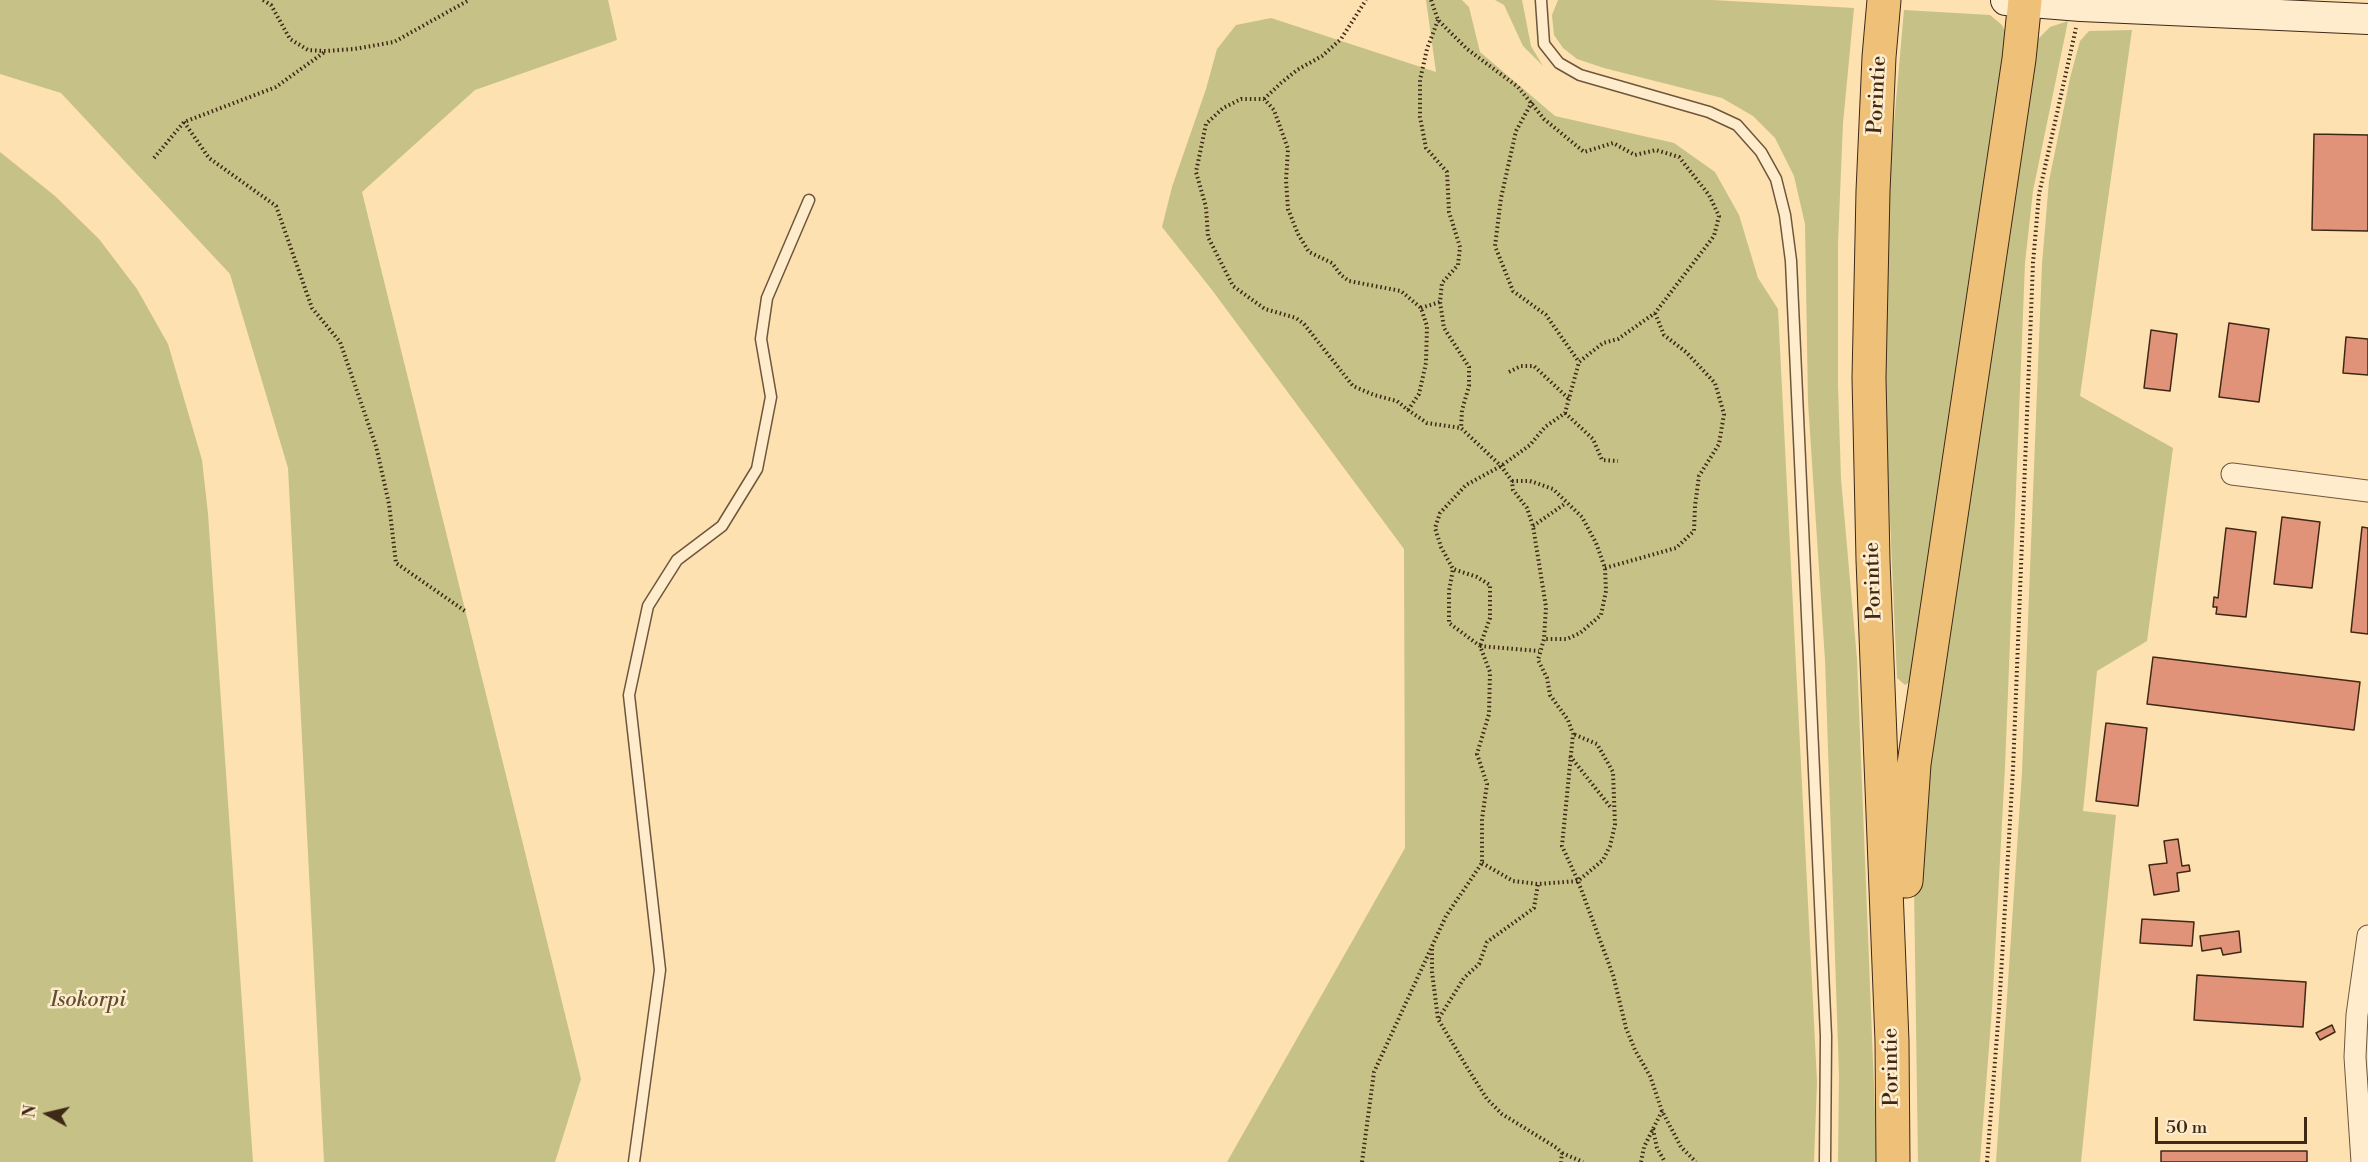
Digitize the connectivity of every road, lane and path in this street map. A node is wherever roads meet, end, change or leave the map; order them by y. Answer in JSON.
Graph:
{"nodes":[{"id":1,"x":263,"y":0,"type":"edge"},
{"id":2,"x":469,"y":0,"type":"edge"},
{"id":3,"x":1366,"y":0,"type":"edge"},
{"id":4,"x":1431,"y":0,"type":"edge"},
{"id":5,"x":1541,"y":0,"type":"edge"},
{"id":6,"x":1884,"y":0,"type":"edge"},
{"id":7,"x":2019,"y":0,"type":"edge"},
{"id":8,"x":2081,"y":6,"type":"junction"},
{"id":9,"x":2368,"y":19,"type":"edge"},
{"id":10,"x":1438,"y":21,"type":"junction"},
{"id":11,"x":326,"y":51,"type":"junction"},
{"id":12,"x":1264,"y":99,"type":"junction"},
{"id":13,"x":1532,"y":102,"type":"junction"},
{"id":14,"x":184,"y":122,"type":"junction"},
{"id":15,"x":154,"y":158,"type":"dead end"},
{"id":16,"x":809,"y":200,"type":"dead end"},
{"id":17,"x":1440,"y":302,"type":"junction"},
{"id":18,"x":1421,"y":308,"type":"junction"},
{"id":19,"x":1655,"y":313,"type":"junction"},
{"id":20,"x":1579,"y":362,"type":"junction"},
{"id":21,"x":1509,"y":372,"type":"dead end"},
{"id":22,"x":1570,"y":400,"type":"junction"},
{"id":23,"x":1408,"y":410,"type":"junction"},
{"id":24,"x":1565,"y":413,"type":"junction"},
{"id":25,"x":1461,"y":428,"type":"junction"},
{"id":26,"x":1618,"y":461,"type":"dead end"},
{"id":27,"x":1502,"y":466,"type":"junction"},
{"id":28,"x":2232,"y":474,"type":"dead end"},
{"id":29,"x":1512,"y":481,"type":"junction"},
{"id":30,"x":2368,"y":491,"type":"edge"},
{"id":31,"x":1566,"y":503,"type":"junction"},
{"id":32,"x":1533,"y":526,"type":"junction"},
{"id":33,"x":1605,"y":568,"type":"junction"},
{"id":34,"x":1453,"y":569,"type":"junction"},
{"id":35,"x":465,"y":611,"type":"dead end"},
{"id":36,"x":1544,"y":639,"type":"junction"},
{"id":37,"x":1480,"y":646,"type":"junction"},
{"id":38,"x":1539,"y":651,"type":"junction"},
{"id":39,"x":1573,"y":734,"type":"junction"},
{"id":40,"x":1570,"y":756,"type":"junction"},
{"id":41,"x":1613,"y":810,"type":"junction"},
{"id":42,"x":1482,"y":863,"type":"junction"},
{"id":43,"x":1578,"y":881,"type":"junction"},
{"id":44,"x":1538,"y":884,"type":"junction"},
{"id":45,"x":2368,"y":936,"type":"edge"},
{"id":46,"x":1432,"y":946,"type":"junction"},
{"id":47,"x":1438,"y":1019,"type":"junction"},
{"id":48,"x":1892,"y":1041,"type":"junction"},
{"id":49,"x":1662,"y":1111,"type":"junction"},
{"id":50,"x":1653,"y":1128,"type":"junction"},
{"id":51,"x":1562,"y":1153,"type":"junction"},
{"id":52,"x":634,"y":1162,"type":"edge"},
{"id":53,"x":1362,"y":1162,"type":"edge"},
{"id":54,"x":1561,"y":1162,"type":"edge"},
{"id":55,"x":1583,"y":1162,"type":"edge"},
{"id":56,"x":1641,"y":1162,"type":"edge"},
{"id":57,"x":1665,"y":1162,"type":"edge"},
{"id":58,"x":1696,"y":1162,"type":"edge"},
{"id":59,"x":1825,"y":1162,"type":"edge"},
{"id":60,"x":1893,"y":1162,"type":"edge"},
{"id":61,"x":1987,"y":1162,"type":"edge"},
{"id":62,"x":2362,"y":1162,"type":"edge"}],
"edges":[{"from":1,"to":11,"type":"path"},
{"from":2,"to":11,"type":"path"},
{"from":3,"to":12,"type":"path"},
{"from":4,"to":10,"type":"path"},
{"from":5,"to":59,"type":"lane"},
{"from":6,"to":48,"type":"highway","name":"Porintie"},
{"from":7,"to":8,"type":"main road"},
{"from":7,"to":48,"type":"highway"},
{"from":8,"to":9,"type":"main road"},
{"from":8,"to":61,"type":"path"},
{"from":10,"to":13,"type":"path"},
{"from":10,"to":17,"type":"path"},
{"from":11,"to":14,"type":"path"},
{"from":12,"to":18,"type":"path"},
{"from":12,"to":23,"type":"path"},
{"from":13,"to":19,"type":"path"},
{"from":13,"to":20,"type":"path"},
{"from":14,"to":15,"type":"path"},
{"from":14,"to":35,"type":"path"},
{"from":16,"to":52,"type":"lane"},
{"from":17,"to":18,"type":"path"},
{"from":17,"to":25,"type":"path"},
{"from":18,"to":23,"type":"path"},
{"from":19,"to":20,"type":"path"},
{"from":19,"to":33,"type":"path"},
{"from":20,"to":22,"type":"path"},
{"from":21,"to":22,"type":"path"},
{"from":22,"to":24,"type":"path"},
{"from":23,"to":25,"type":"path"},
{"from":24,"to":26,"type":"path"},
{"from":24,"to":27,"type":"path"},
{"from":25,"to":27,"type":"path"},
{"from":27,"to":29,"type":"path"},
{"from":27,"to":34,"type":"path"},
{"from":28,"to":30,"type":"street"},
{"from":29,"to":31,"type":"path"},
{"from":29,"to":32,"type":"path"},
{"from":31,"to":32,"type":"path"},
{"from":31,"to":33,"type":"path"},
{"from":32,"to":36,"type":"path"},
{"from":33,"to":36,"type":"path"},
{"from":34,"to":37,"type":"path"},
{"from":34,"to":37,"type":"path"},
{"from":36,"to":38,"type":"path"},
{"from":37,"to":38,"type":"path"},
{"from":37,"to":42,"type":"path"},
{"from":38,"to":39,"type":"path"},
{"from":39,"to":40,"type":"path"},
{"from":39,"to":41,"type":"path"},
{"from":40,"to":41,"type":"path"},
{"from":40,"to":43,"type":"path"},
{"from":41,"to":43,"type":"path"},
{"from":42,"to":44,"type":"path"},
{"from":42,"to":46,"type":"path"},
{"from":43,"to":44,"type":"path"},
{"from":43,"to":49,"type":"path"},
{"from":44,"to":47,"type":"path"},
{"from":45,"to":62,"type":"street"},
{"from":46,"to":47,"type":"path"},
{"from":46,"to":53,"type":"path"},
{"from":47,"to":51,"type":"path"},
{"from":48,"to":60,"type":"highway","name":"Porintie"},
{"from":49,"to":50,"type":"path"},
{"from":49,"to":58,"type":"path"},
{"from":50,"to":56,"type":"path"},
{"from":50,"to":57,"type":"path"},
{"from":51,"to":54,"type":"path"},
{"from":51,"to":55,"type":"path"}]}
